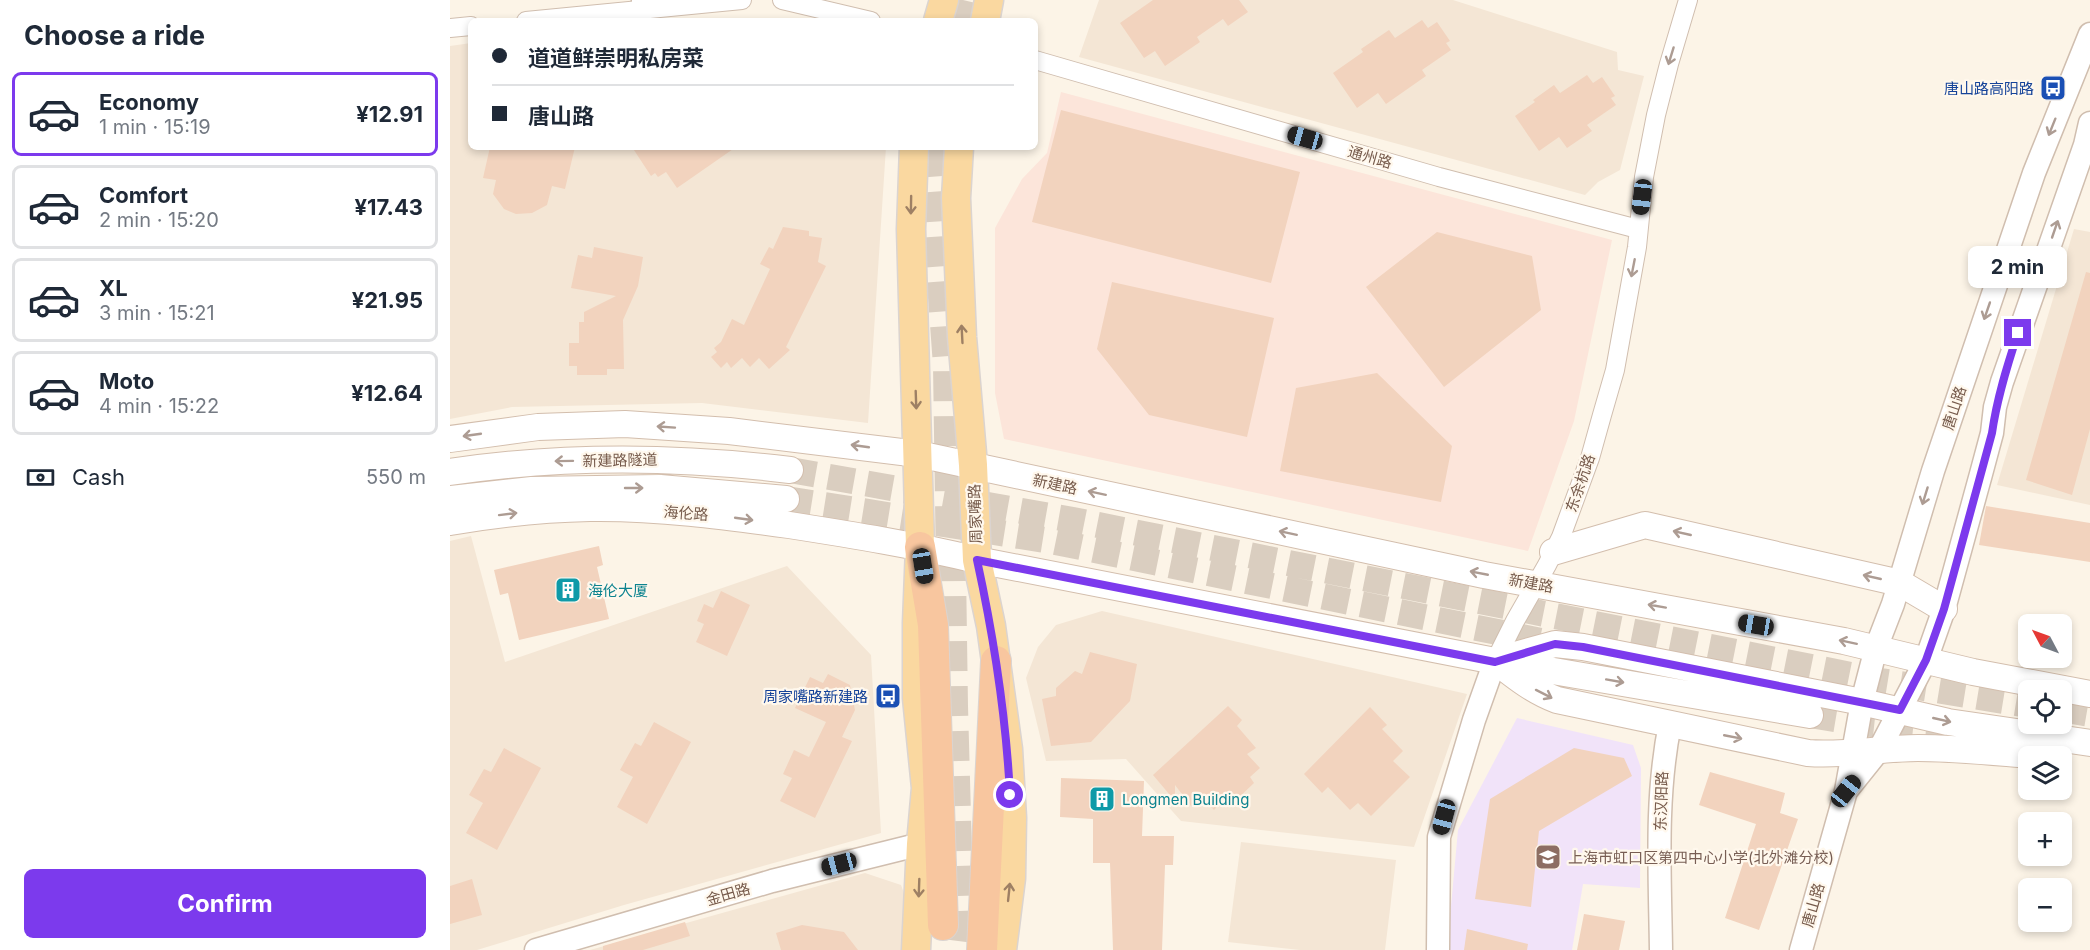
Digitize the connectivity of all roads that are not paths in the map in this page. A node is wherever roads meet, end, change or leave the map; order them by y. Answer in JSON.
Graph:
{"nodes":[{"id":1,"x":742,"y":0,"type":"edge"},
{"id":2,"x":782,"y":0,"type":"edge"},
{"id":3,"x":944,"y":0,"type":"edge"},
{"id":4,"x":989,"y":0,"type":"edge"},
{"id":5,"x":1688,"y":0,"type":"edge"},
{"id":6,"x":643,"y":5,"type":"edge"},
{"id":7,"x":548,"y":18,"type":"edge"},
{"id":8,"x":858,"y":18,"type":"edge"},
{"id":9,"x":939,"y":18,"type":"edge"},
{"id":10,"x":986,"y":18,"type":"edge"},
{"id":11,"x":468,"y":26,"type":"edge"},
{"id":12,"x":450,"y":28,"type":"edge"},
{"id":13,"x":2090,"y":34,"type":"edge"},
{"id":14,"x":1038,"y":61,"type":"edge"},
{"id":15,"x":2090,"y":123,"type":"edge"},
{"id":16,"x":914,"y":150,"type":"edge"},
{"id":17,"x":959,"y":150,"type":"edge"},
{"id":18,"x":1638,"y":229,"type":"junction"},
{"id":19,"x":450,"y":439,"type":"edge"},
{"id":20,"x":918,"y":454,"type":"junction"},
{"id":21,"x":973,"y":465,"type":"junction"},
{"id":22,"x":790,"y":470,"type":"tunnel mouth"},
{"id":23,"x":450,"y":472,"type":"edge"},
{"id":24,"x":450,"y":499,"type":"edge"},
{"id":25,"x":786,"y":499,"type":"tunnel mouth"},
{"id":26,"x":450,"y":522,"type":"edge"},
{"id":27,"x":920,"y":547,"type":"junction"},
{"id":28,"x":1553,"y":552,"type":"junction"},
{"id":29,"x":977,"y":560,"type":"junction"},
{"id":30,"x":1537,"y":583,"type":"junction"},
{"id":31,"x":1900,"y":583,"type":"junction"},
{"id":32,"x":1944,"y":609,"type":"junction"},
{"id":33,"x":1876,"y":648,"type":"junction"},
{"id":34,"x":1926,"y":660,"type":"junction"},
{"id":35,"x":996,"y":661,"type":"junction"},
{"id":36,"x":1495,"y":662,"type":"junction"},
{"id":37,"x":2090,"y":694,"type":"edge"},
{"id":38,"x":1862,"y":702,"type":"junction"},
{"id":39,"x":1900,"y":710,"type":"junction"},
{"id":40,"x":1810,"y":715,"type":"tunnel mouth"},
{"id":41,"x":1670,"y":724,"type":"junction"},
{"id":42,"x":2090,"y":743,"type":"edge"},
{"id":43,"x":1879,"y":750,"type":"junction"},
{"id":44,"x":1851,"y":753,"type":"junction"},
{"id":45,"x":2018,"y":754,"type":"edge"},
{"id":46,"x":2072,"y":757,"type":"edge"},
{"id":47,"x":2090,"y":758,"type":"edge"},
{"id":48,"x":1846,"y":791,"type":"junction"},
{"id":49,"x":921,"y":844,"type":"junction"},
{"id":50,"x":943,"y":925,"type":"dead end"},
{"id":51,"x":536,"y":950,"type":"edge"},
{"id":52,"x":916,"y":950,"type":"edge"},
{"id":53,"x":982,"y":950,"type":"edge"},
{"id":54,"x":1002,"y":950,"type":"edge"},
{"id":55,"x":1438,"y":950,"type":"edge"},
{"id":56,"x":1661,"y":950,"type":"edge"},
{"id":57,"x":1801,"y":950,"type":"edge"}],
"edges":[{"from":1,"to":6,"type":"street"},
{"from":2,"to":8,"type":"street"},
{"from":3,"to":9,"type":"main road"},
{"from":4,"to":10,"type":"main road"},
{"from":5,"to":18,"type":"street","name":"东余杭路","one_way":true},
{"from":6,"to":7,"type":"street"},
{"from":11,"to":12,"type":"street"},
{"from":13,"to":31,"type":"street","name":"唐山路","one_way":true},
{"from":14,"to":18,"type":"street","name":"通州路"},
{"from":32,"to":15,"type":"street","name":"唐山路","one_way":true},
{"from":16,"to":20,"type":"main road","one_way":true},
{"from":21,"to":17,"type":"main road","name":"周家嘴路","one_way":true},
{"from":18,"to":28,"type":"street","name":"东余杭路","one_way":true},
{"from":20,"to":19,"type":"main road","one_way":true},
{"from":20,"to":21,"type":"main road","name":"新建路"},
{"from":20,"to":27,"type":"main road"},
{"from":21,"to":29,"type":"main road","name":"周家嘴路"},
{"from":30,"to":21,"type":"main road","name":"新建路","one_way":true},
{"from":22,"to":23,"type":"main road","name":"新建路隧道","one_way":true},
{"from":24,"to":25,"type":"main road","name":"新建路隧道","one_way":true},
{"from":26,"to":27,"type":"main road","name":"海伦路","one_way":true},
{"from":27,"to":29,"type":"main road","name":"海伦路"},
{"from":27,"to":49,"type":"main road"},
{"from":27,"to":50,"type":"highway"},
{"from":28,"to":30,"type":"street","name":"东余杭路"},
{"from":31,"to":28,"type":"main road","one_way":true},
{"from":29,"to":35,"type":"main road","name":"周家嘴路"},
{"from":29,"to":36,"type":"main road"},
{"from":33,"to":30,"type":"main road","name":"新建路","one_way":true},
{"from":30,"to":36,"type":"street","name":"东余杭路"},
{"from":31,"to":32,"type":"main road"},
{"from":31,"to":33,"type":"street","name":"唐山路"},
{"from":32,"to":34,"type":"street","name":"唐山路"},
{"from":33,"to":34,"type":"main road","name":"新建路"},
{"from":33,"to":38,"type":"street","name":"唐山路"},
{"from":34,"to":37,"type":"main road","name":"新建路"},
{"from":34,"to":39,"type":"street","name":"唐山路"},
{"from":35,"to":53,"type":"highway"},
{"from":54,"to":35,"type":"main road","name":"周家嘴路","one_way":true},
{"from":36,"to":38,"type":"main road"},
{"from":36,"to":40,"type":"main road","one_way":true},
{"from":36,"to":41,"type":"main road","one_way":true},
{"from":36,"to":55,"type":"street","name":"东余杭路"},
{"from":38,"to":39,"type":"main road"},
{"from":38,"to":44,"type":"street","name":"唐山路"},
{"from":39,"to":42,"type":"main road","one_way":true},
{"from":39,"to":43,"type":"street","name":"唐山路"},
{"from":41,"to":44,"type":"main road","one_way":true},
{"from":41,"to":56,"type":"street","name":"东汉阳路"},
{"from":43,"to":44,"type":"main road"},
{"from":43,"to":45,"type":"main road"},
{"from":43,"to":48,"type":"street","name":"唐山路"},
{"from":44,"to":48,"type":"street","name":"唐山路"},
{"from":46,"to":47,"type":"main road"},
{"from":48,"to":57,"type":"street","name":"唐山路"},
{"from":49,"to":51,"type":"street","name":"金田路"},
{"from":49,"to":52,"type":"main road","one_way":true}]}
